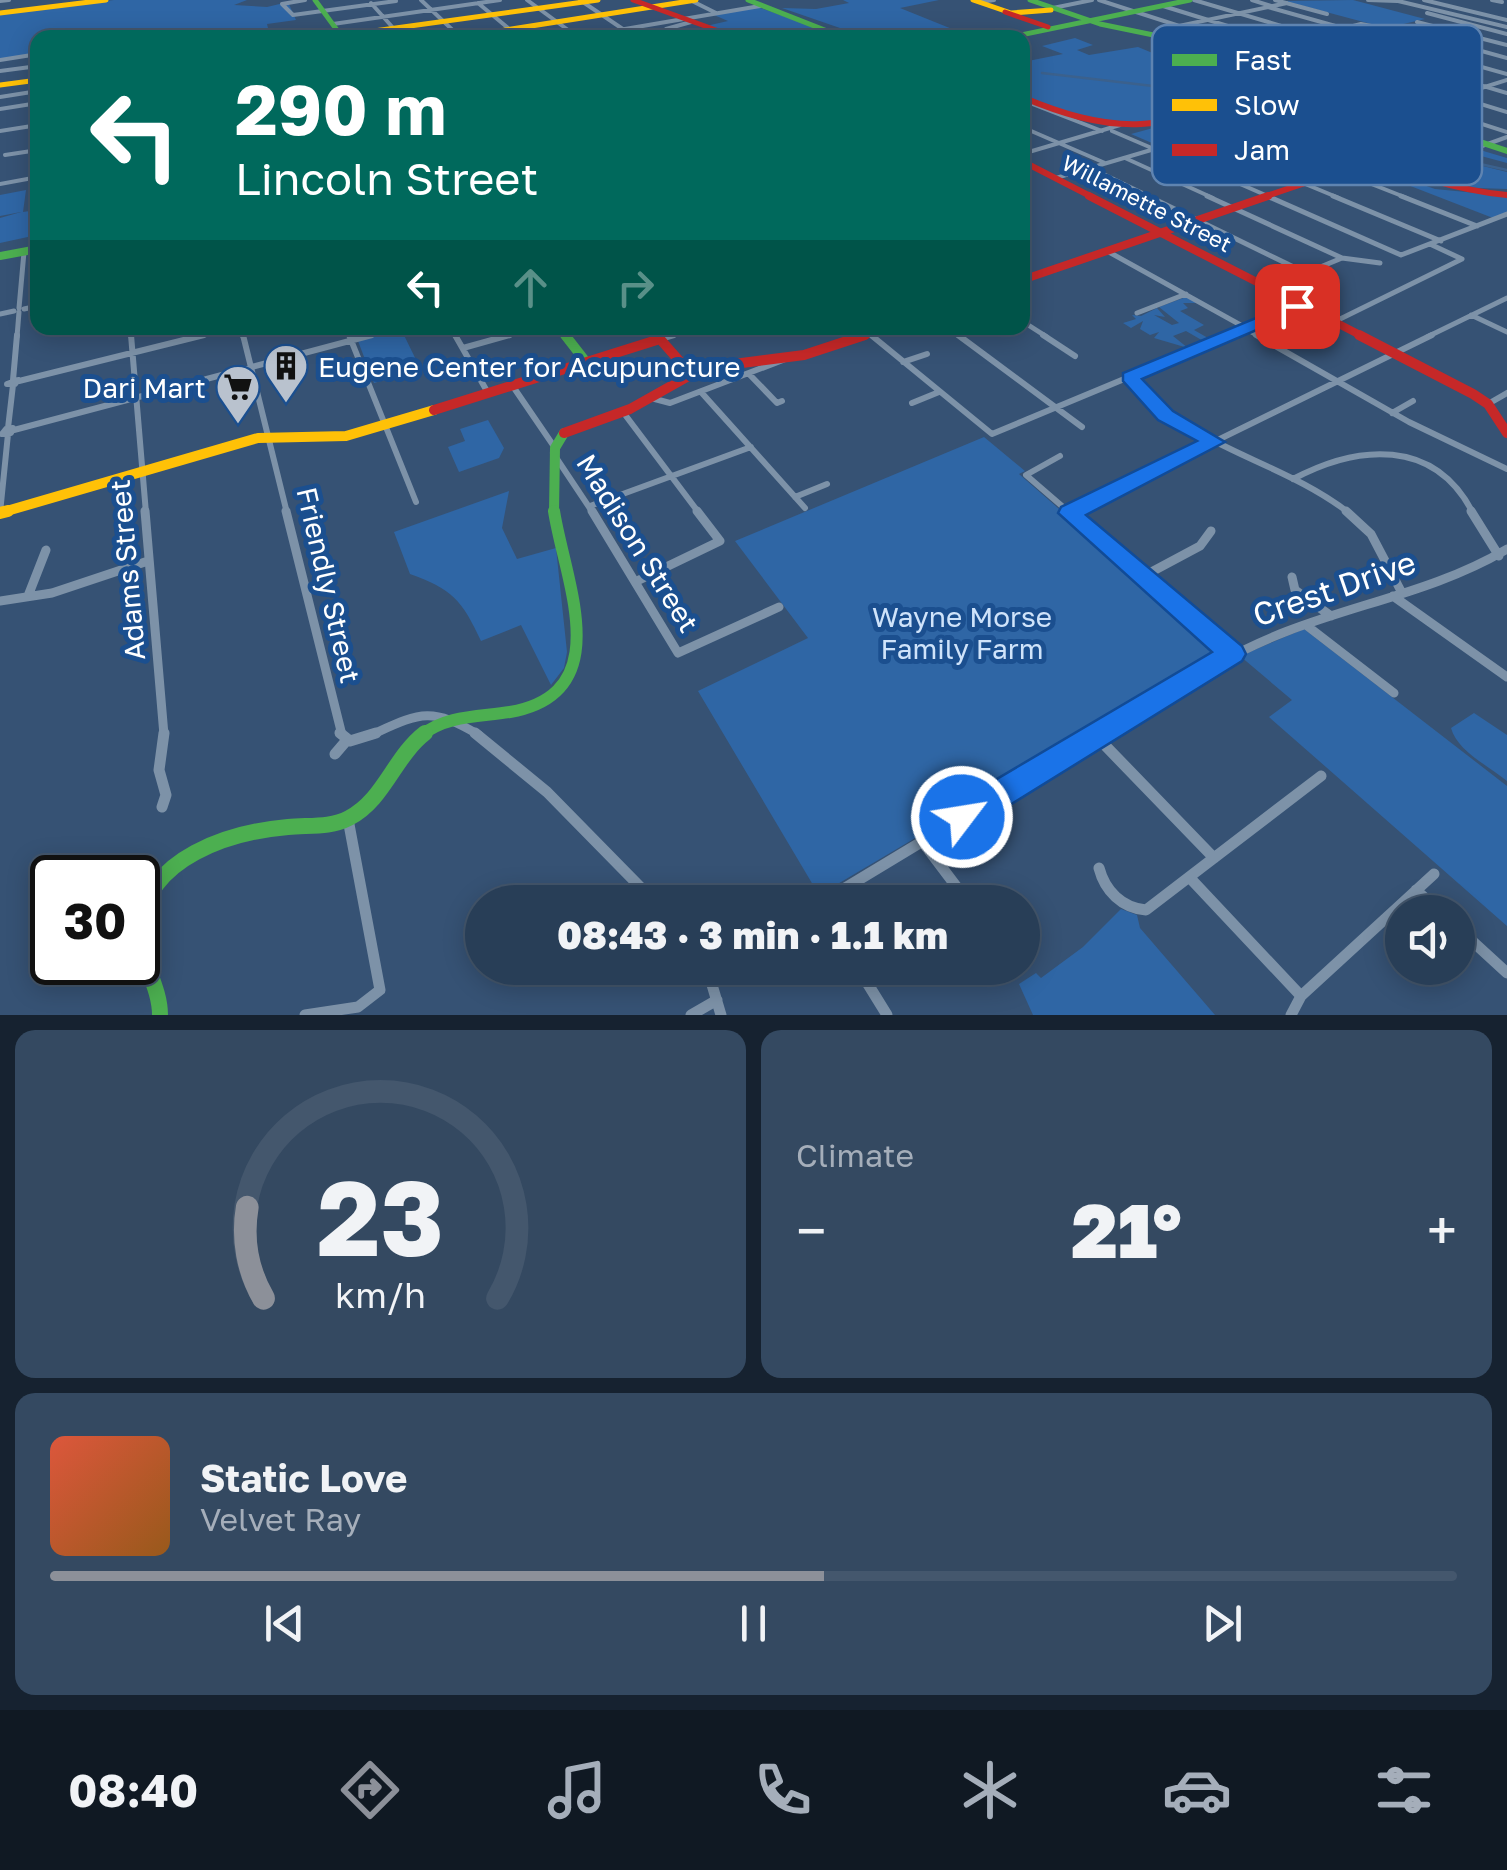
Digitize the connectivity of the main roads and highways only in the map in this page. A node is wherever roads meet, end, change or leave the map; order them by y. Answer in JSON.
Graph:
{"nodes":[{"id":1,"x":106,"y":0,"type":"edge"},
{"id":2,"x":598,"y":0,"type":"edge"},
{"id":3,"x":633,"y":0,"type":"edge"},
{"id":4,"x":693,"y":0,"type":"edge"},
{"id":5,"x":1192,"y":0,"type":"edge"},
{"id":6,"x":581,"y":1,"type":"edge"},
{"id":7,"x":982,"y":1,"type":"edge"},
{"id":8,"x":65,"y":2,"type":"edge"},
{"id":9,"x":754,"y":3,"type":"edge"},
{"id":10,"x":5,"y":5,"type":"edge"},
{"id":11,"x":319,"y":5,"type":"edge"},
{"id":12,"x":1046,"y":7,"type":"edge"},
{"id":13,"x":646,"y":8,"type":"junction"},
{"id":14,"x":1014,"y":14,"type":"junction"},
{"id":15,"x":1090,"y":20,"type":"junction"},
{"id":16,"x":1051,"y":28,"type":"junction"},
{"id":17,"x":338,"y":30,"type":"edge"},
{"id":18,"x":376,"y":30,"type":"edge"},
{"id":19,"x":526,"y":30,"type":"edge"},
{"id":20,"x":714,"y":30,"type":"edge"},
{"id":21,"x":824,"y":30,"type":"edge"},
{"id":22,"x":1030,"y":33,"type":"edge"},
{"id":23,"x":1152,"y":38,"type":"edge"},
{"id":24,"x":30,"y":81,"type":"edge"},
{"id":25,"x":0,"y":85,"type":"edge"},
{"id":26,"x":1030,"y":103,"type":"edge"},
{"id":27,"x":1152,"y":123,"type":"edge"},
{"id":28,"x":1482,"y":145,"type":"edge"},
{"id":29,"x":1507,"y":153,"type":"edge"},
{"id":30,"x":1030,"y":163,"type":"edge"},
{"id":31,"x":1301,"y":185,"type":"edge"},
{"id":32,"x":1440,"y":185,"type":"edge"},
{"id":33,"x":1507,"y":193,"type":"edge"},
{"id":34,"x":1161,"y":232,"type":"junction"},
{"id":35,"x":30,"y":250,"type":"edge"},
{"id":36,"x":0,"y":256,"type":"edge"},
{"id":37,"x":1030,"y":277,"type":"edge"},
{"id":38,"x":565,"y":335,"type":"edge"},
{"id":39,"x":863,"y":335,"type":"edge"},
{"id":40,"x":586,"y":362,"type":"junction"},
{"id":41,"x":680,"y":362,"type":"junction"},
{"id":42,"x":712,"y":366,"type":"junction"},
{"id":43,"x":690,"y":373,"type":"junction"},
{"id":44,"x":1488,"y":404,"type":"junction"},
{"id":45,"x":1507,"y":408,"type":"edge"},
{"id":46,"x":1507,"y":433,"type":"edge"},
{"id":47,"x":0,"y":513,"type":"edge"},
{"id":48,"x":160,"y":1015,"type":"edge"}],
"edges":[{"from":1,"to":8,"type":"main road"},
{"from":2,"to":6,"type":"main road"},
{"from":3,"to":13,"type":"main road"},
{"from":4,"to":13,"type":"main road"},
{"from":5,"to":15,"type":"main road"},
{"from":6,"to":18,"type":"main road"},
{"from":7,"to":14,"type":"main road"},
{"from":8,"to":10,"type":"main road"},
{"from":9,"to":21,"type":"main road"},
{"from":11,"to":17,"type":"main road"},
{"from":12,"to":14,"type":"main road"},
{"from":12,"to":15,"type":"main road"},
{"from":13,"to":19,"type":"main road"},
{"from":13,"to":20,"type":"main road"},
{"from":14,"to":16,"type":"main road"},
{"from":15,"to":16,"type":"main road"},
{"from":15,"to":23,"type":"main road"},
{"from":16,"to":22,"type":"main road"},
{"from":24,"to":25,"type":"main road"},
{"from":26,"to":27,"type":"main road"},
{"from":28,"to":29,"type":"main road"},
{"from":30,"to":34,"type":"main road","name":"Willamette Street"},
{"from":31,"to":34,"type":"main road"},
{"from":32,"to":33,"type":"main road"},
{"from":34,"to":37,"type":"main road"},
{"from":34,"to":44,"type":"main road","name":"Willamette Street"},
{"from":35,"to":36,"type":"main road"},
{"from":38,"to":40,"type":"main road"},
{"from":39,"to":42,"type":"main road"},
{"from":40,"to":41,"type":"main road"},
{"from":40,"to":47,"type":"main road"},
{"from":41,"to":42,"type":"main road"},
{"from":41,"to":43,"type":"main road"},
{"from":42,"to":43,"type":"main road"},
{"from":43,"to":48,"type":"main road"},
{"from":44,"to":45,"type":"main road"},
{"from":44,"to":46,"type":"main road","name":"Willamette Street"}]}
